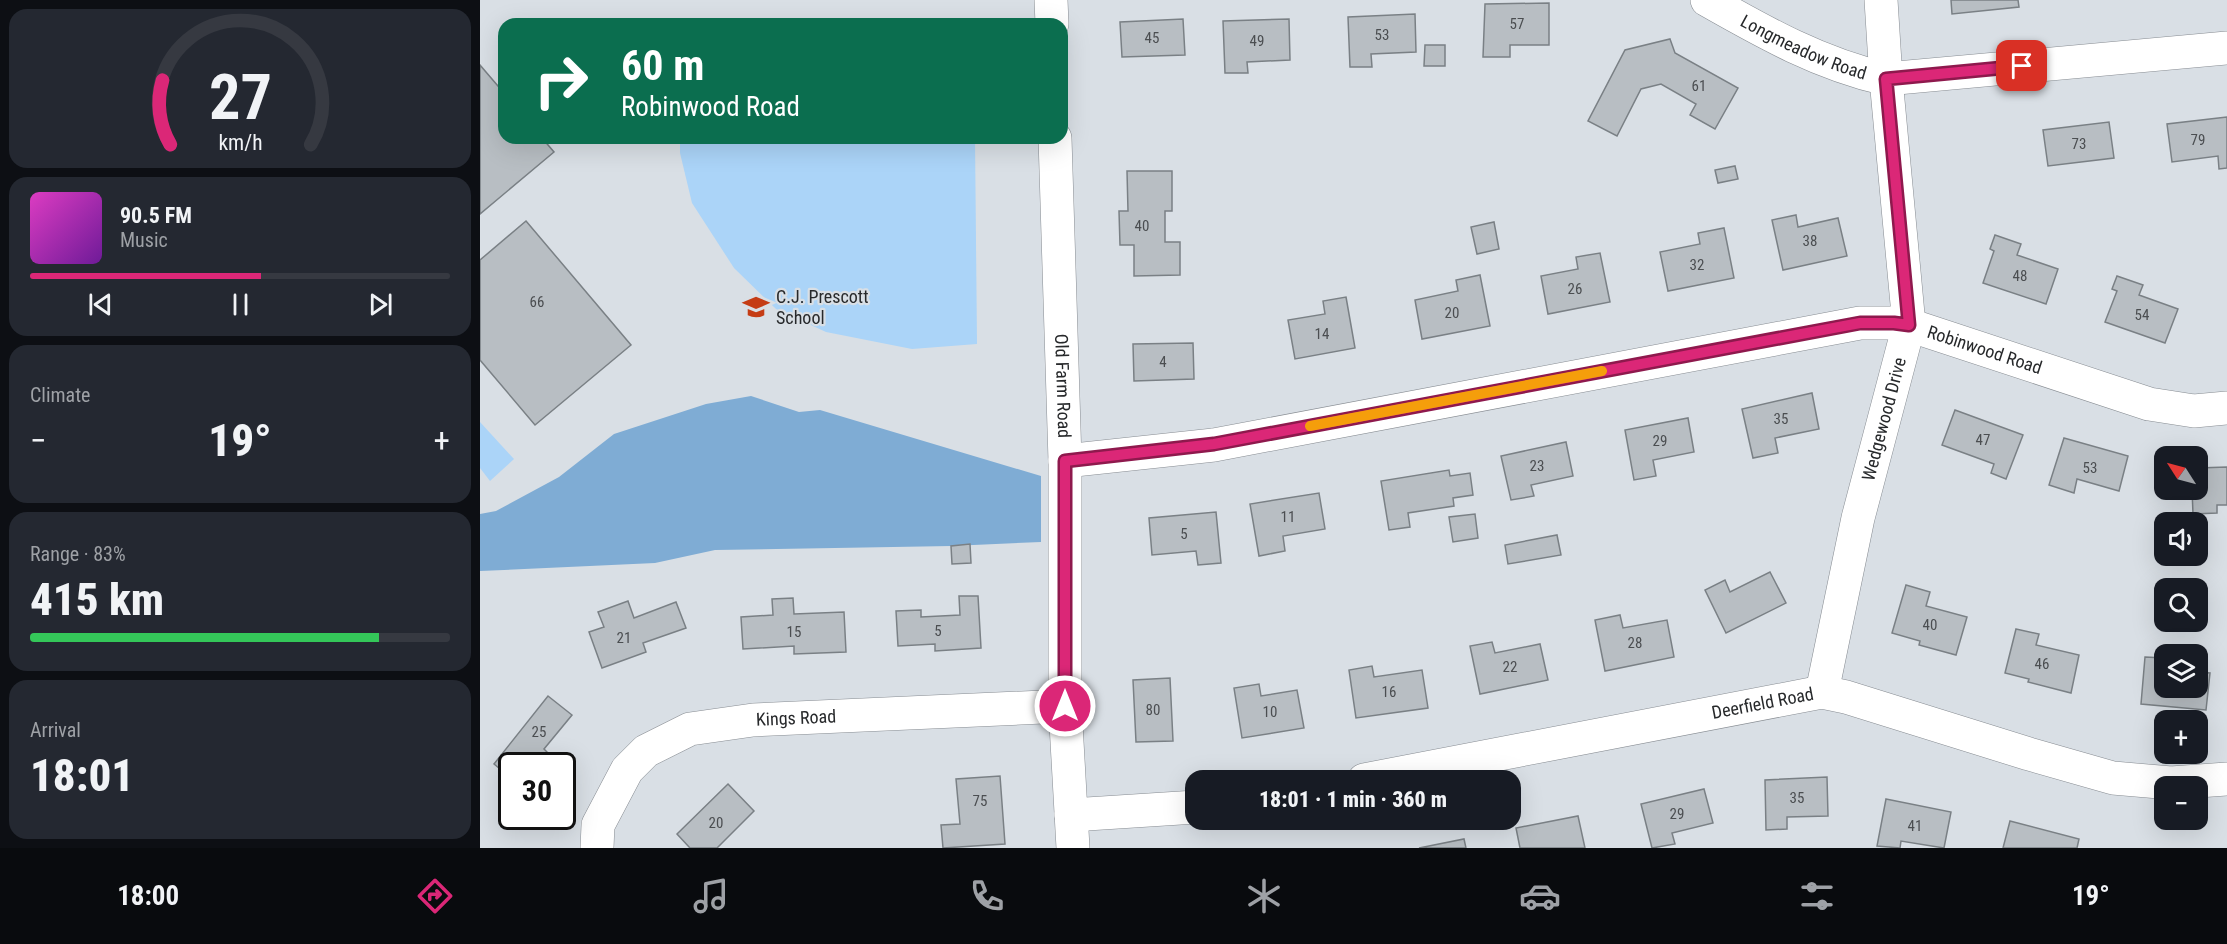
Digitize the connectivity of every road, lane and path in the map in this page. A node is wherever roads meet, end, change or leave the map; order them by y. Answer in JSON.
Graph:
{"nodes":[{"id":1,"x":1051,"y":0,"type":"edge"},
{"id":2,"x":1707,"y":0,"type":"edge"},
{"id":3,"x":1881,"y":0,"type":"edge"},
{"id":4,"x":1052,"y":18,"type":"edge"},
{"id":5,"x":2227,"y":48,"type":"edge"},
{"id":6,"x":1886,"y":79,"type":"junction"},
{"id":7,"x":1055,"y":144,"type":"edge"},
{"id":8,"x":1909,"y":325,"type":"junction"},
{"id":9,"x":2227,"y":408,"type":"edge"},
{"id":10,"x":1065,"y":461,"type":"junction"},
{"id":11,"x":1822,"y":692,"type":"junction"},
{"id":12,"x":1065,"y":706,"type":"junction"},
{"id":13,"x":1416,"y":770,"type":"edge"},
{"id":14,"x":2227,"y":779,"type":"edge"},
{"id":15,"x":1185,"y":808,"type":"edge"},
{"id":16,"x":1071,"y":816,"type":"junction"},
{"id":17,"x":597,"y":848,"type":"edge"},
{"id":18,"x":1073,"y":848,"type":"edge"}],
"edges":[{"from":1,"to":4,"type":"street"},
{"from":2,"to":6,"type":"street","name":"Longmeadow Road"},
{"from":3,"to":6,"type":"street","name":"Wedgewood Drive"},
{"from":5,"to":6,"type":"street","name":"Longmeadow Road"},
{"from":6,"to":8,"type":"street","name":"Wedgewood Drive"},
{"from":7,"to":10,"type":"street","name":"Old Farm Road"},
{"from":8,"to":9,"type":"street","name":"Robinwood Road"},
{"from":8,"to":10,"type":"street","name":"Robinwood Road"},
{"from":8,"to":11,"type":"street","name":"Wedgewood Drive"},
{"from":10,"to":12,"type":"street","name":"Old Farm Road"},
{"from":11,"to":13,"type":"street","name":"Deerfield Road"},
{"from":11,"to":14,"type":"street","name":"Deerfield Road"},
{"from":12,"to":16,"type":"street","name":"Old Farm Road"},
{"from":12,"to":17,"type":"street","name":"Kings Road"},
{"from":15,"to":16,"type":"street"},
{"from":16,"to":18,"type":"street","name":"Old Farm Road"}]}
